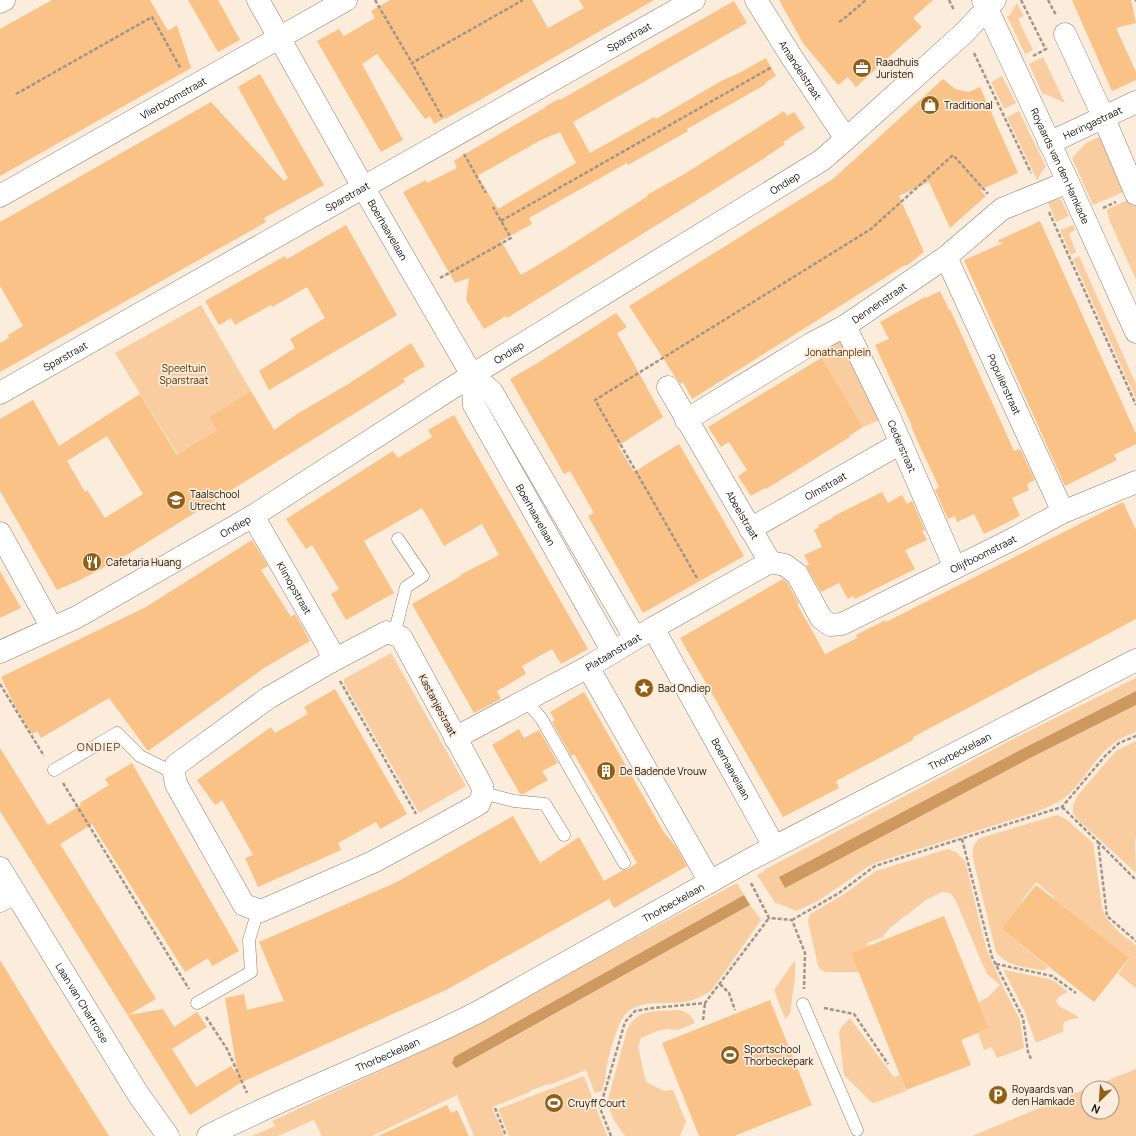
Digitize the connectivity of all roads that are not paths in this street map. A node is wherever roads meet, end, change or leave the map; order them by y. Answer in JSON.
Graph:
{"nodes":[{"id":1,"x":4,"y":0,"type":"edge"},
{"id":2,"x":258,"y":0,"type":"edge"},
{"id":3,"x":346,"y":0,"type":"edge"},
{"id":4,"x":694,"y":0,"type":"edge"},
{"id":5,"x":756,"y":0,"type":"edge"},
{"id":6,"x":0,"y":2,"type":"edge"},
{"id":7,"x":988,"y":3,"type":"edge"},
{"id":8,"x":1065,"y":34,"type":"road end"},
{"id":9,"x":279,"y":38,"type":"junction"},
{"id":10,"x":1136,"y":102,"type":"edge"},
{"id":11,"x":1103,"y":116,"type":"junction"},
{"id":12,"x":846,"y":139,"type":"junction"},
{"id":13,"x":1049,"y":143,"type":"junction"},
{"id":14,"x":1068,"y":182,"type":"junction"},
{"id":15,"x":363,"y":187,"type":"junction"},
{"id":16,"x":1136,"y":194,"type":"edge"},
{"id":17,"x":0,"y":196,"type":"edge"},
{"id":18,"x":946,"y":257,"type":"junction"},
{"id":19,"x":845,"y":326,"type":"junction"},
{"id":20,"x":1136,"y":332,"type":"edge"},
{"id":21,"x":472,"y":374,"type":"junction"},
{"id":22,"x":668,"y":387,"type":"dead end"},
{"id":23,"x":0,"y":393,"type":"edge"},
{"id":24,"x":686,"y":420,"type":"junction"},
{"id":25,"x":901,"y":443,"type":"junction"},
{"id":26,"x":1136,"y":482,"type":"edge"},
{"id":27,"x":1063,"y":512,"type":"junction"},
{"id":28,"x":253,"y":516,"type":"junction"},
{"id":29,"x":750,"y":529,"type":"junction"},
{"id":30,"x":0,"y":533,"type":"edge"},
{"id":31,"x":398,"y":539,"type":"dead end"},
{"id":32,"x":770,"y":562,"type":"junction"},
{"id":33,"x":955,"y":568,"type":"junction"},
{"id":34,"x":52,"y":628,"type":"junction"},
{"id":35,"x":644,"y":633,"type":"junction"},
{"id":36,"x":394,"y":635,"type":"junction"},
{"id":37,"x":0,"y":652,"type":"edge"},
{"id":38,"x":613,"y":652,"type":"junction"},
{"id":39,"x":1136,"y":660,"type":"edge"},
{"id":40,"x":332,"y":661,"type":"junction"},
{"id":41,"x":588,"y":667,"type":"junction"},
{"id":42,"x":526,"y":701,"type":"junction"},
{"id":43,"x":456,"y":738,"type":"junction"},
{"id":44,"x":54,"y":770,"type":"road end"},
{"id":45,"x":174,"y":773,"type":"junction"},
{"id":46,"x":483,"y":793,"type":"junction"},
{"id":47,"x":564,"y":835,"type":"dead end"},
{"id":48,"x":774,"y":846,"type":"junction"},
{"id":49,"x":624,"y":863,"type":"dead end"},
{"id":50,"x":0,"y":868,"type":"edge"},
{"id":51,"x":710,"y":882,"type":"junction"},
{"id":52,"x":8,"y":897,"type":"edge"},
{"id":53,"x":258,"y":910,"type":"junction"},
{"id":54,"x":197,"y":1003,"type":"road end"},
{"id":55,"x":803,"y":1004,"type":"road end"},
{"id":56,"x":857,"y":1130,"type":"dead end"},
{"id":57,"x":168,"y":1136,"type":"edge"},
{"id":58,"x":208,"y":1136,"type":"edge"}],
"edges":[{"from":1,"to":6,"type":"street"},
{"from":2,"to":9,"type":"street","name":"Boerhaavelaan"},
{"from":3,"to":9,"type":"street","name":"Vlierboomstraat"},
{"from":4,"to":15,"type":"street","name":"Sparstraat"},
{"from":5,"to":12,"type":"street","name":"Amandelstraat"},
{"from":7,"to":12,"type":"street","name":"Ondiep"},
{"from":7,"to":13,"type":"street","name":"Royaards van den Hamkade"},
{"from":8,"to":11,"type":"street"},
{"from":9,"to":15,"type":"street","name":"Boerhaavelaan"},
{"from":9,"to":17,"type":"street","name":"Vlierboomstraat"},
{"from":10,"to":11,"type":"street","name":"Heringastraat"},
{"from":11,"to":13,"type":"street","name":"Heringastraat"},
{"from":11,"to":16,"type":"street"},
{"from":12,"to":21,"type":"street","name":"Ondiep"},
{"from":13,"to":14,"type":"street","name":"Royaards van den Hamkade"},
{"from":14,"to":18,"type":"street","name":"Dennenstraat"},
{"from":14,"to":20,"type":"street","name":"Royaards van den Hamkade"},
{"from":15,"to":21,"type":"street","name":"Boerhaavelaan"},
{"from":15,"to":23,"type":"street","name":"Sparstraat"},
{"from":18,"to":19,"type":"street","name":"Dennenstraat"},
{"from":18,"to":27,"type":"street","name":"Populierstraat"},
{"from":19,"to":24,"type":"street","name":"Dennenstraat"},
{"from":19,"to":25,"type":"street","name":"Cederstraat"},
{"from":21,"to":28,"type":"street","name":"Ondiep"},
{"from":21,"to":35,"type":"street","name":"Boerhaavelaan"},
{"from":21,"to":38,"type":"street","name":"Boerhaavelaan"},
{"from":22,"to":24,"type":"street","name":"Abeelstraat"},
{"from":24,"to":29,"type":"street","name":"Abeelstraat"},
{"from":25,"to":29,"type":"street","name":"Olmstraat"},
{"from":25,"to":33,"type":"street","name":"Cederstraat"},
{"from":26,"to":27,"type":"street","name":"Olijfboomstraat"},
{"from":27,"to":33,"type":"street","name":"Olijfboomstraat"},
{"from":28,"to":34,"type":"street","name":"Ondiep"},
{"from":28,"to":40,"type":"street","name":"Klimopstraat"},
{"from":29,"to":32,"type":"street","name":"Abeelstraat"},
{"from":30,"to":34,"type":"street"},
{"from":31,"to":36,"type":"lane"},
{"from":32,"to":33,"type":"street","name":"Olijfboomstraat"},
{"from":32,"to":35,"type":"street","name":"Plataanstraat"},
{"from":34,"to":37,"type":"street","name":"Ondiep"},
{"from":35,"to":38,"type":"street","name":"Plataanstraat"},
{"from":35,"to":48,"type":"street","name":"Boerhaavelaan"},
{"from":36,"to":40,"type":"street"},
{"from":36,"to":43,"type":"street","name":"Kastanjestraat"},
{"from":38,"to":41,"type":"street","name":"Plataanstraat"},
{"from":39,"to":48,"type":"street","name":"Thorbeckelaan"},
{"from":40,"to":45,"type":"street"},
{"from":41,"to":42,"type":"street","name":"Plataanstraat"},
{"from":41,"to":51,"type":"street"},
{"from":42,"to":43,"type":"street","name":"Plataanstraat"},
{"from":42,"to":49,"type":"lane"},
{"from":43,"to":46,"type":"street","name":"Kastanjestraat"},
{"from":44,"to":45,"type":"lane"},
{"from":45,"to":53,"type":"street"},
{"from":46,"to":47,"type":"lane"},
{"from":46,"to":53,"type":"street"},
{"from":48,"to":51,"type":"street","name":"Thorbeckelaan"},
{"from":50,"to":52,"type":"street","name":"Laan van Chartroise"},
{"from":51,"to":58,"type":"street","name":"Thorbeckelaan"},
{"from":52,"to":57,"type":"street","name":"Laan van Chartroise"},
{"from":53,"to":54,"type":"lane"},
{"from":55,"to":56,"type":"lane"}]}
